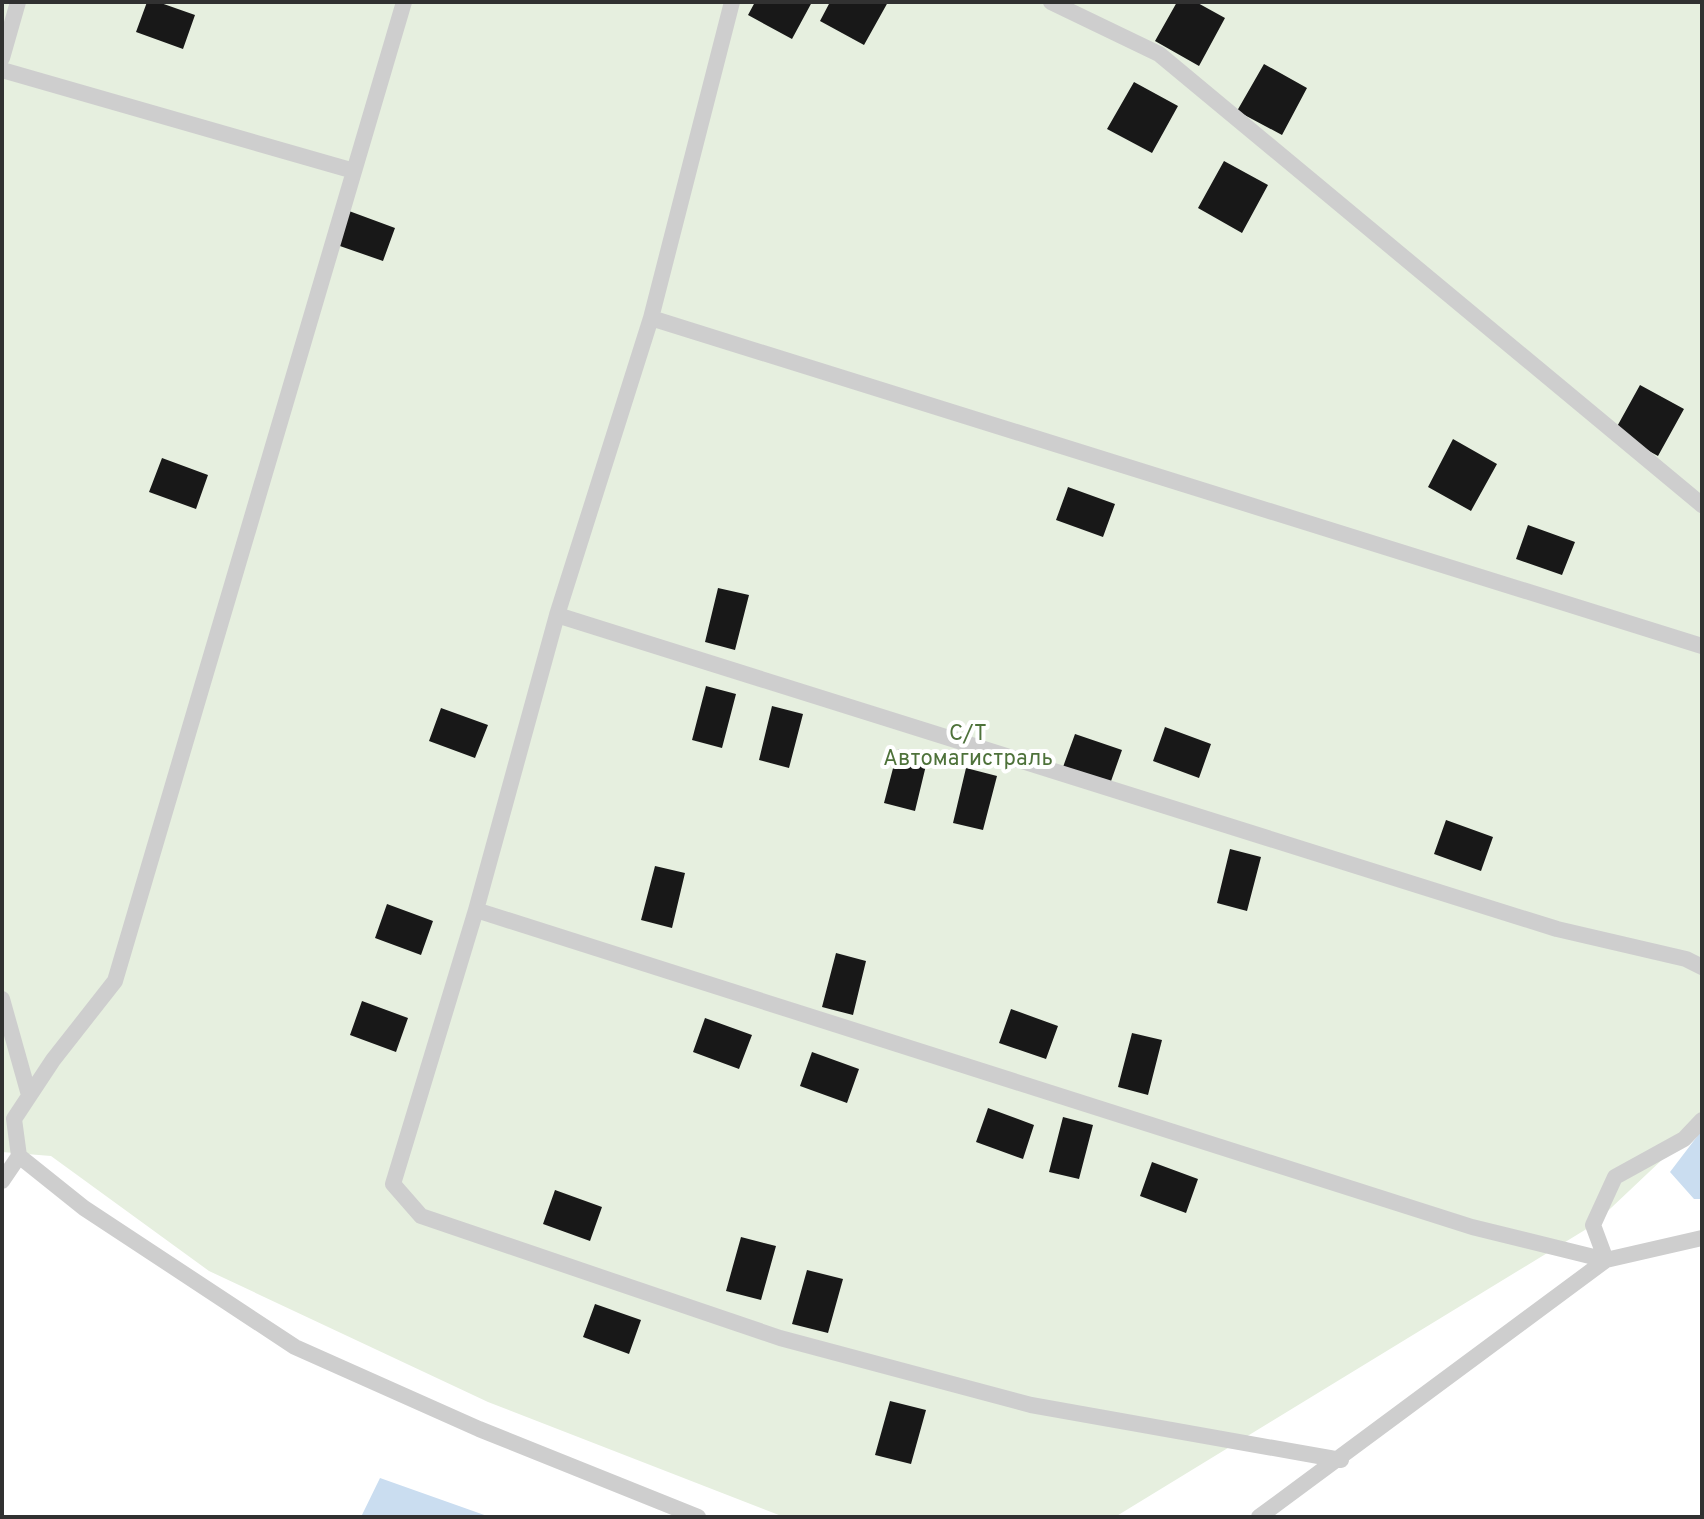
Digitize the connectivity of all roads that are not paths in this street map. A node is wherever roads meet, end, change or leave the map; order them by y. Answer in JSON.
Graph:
{"nodes":[{"id":1,"x":18,"y":2,"type":"edge"},
{"id":2,"x":404,"y":2,"type":"edge"},
{"id":3,"x":732,"y":2,"type":"edge"},
{"id":4,"x":1051,"y":2,"type":"edge"},
{"id":5,"x":2,"y":58,"type":"edge"},
{"id":6,"x":2,"y":70,"type":"edge"},
{"id":7,"x":354,"y":171,"type":"junction"},
{"id":8,"x":651,"y":318,"type":"junction"},
{"id":9,"x":1702,"y":505,"type":"edge"},
{"id":10,"x":557,"y":615,"type":"junction"},
{"id":11,"x":1702,"y":646,"type":"edge"},
{"id":12,"x":476,"y":910,"type":"junction"},
{"id":13,"x":1702,"y":967,"type":"edge"},
{"id":14,"x":2,"y":999,"type":"edge"},
{"id":15,"x":29,"y":1095,"type":"junction"},
{"id":16,"x":1702,"y":1120,"type":"edge"},
{"id":17,"x":19,"y":1156,"type":"junction"},
{"id":18,"x":2,"y":1181,"type":"edge"},
{"id":19,"x":1702,"y":1238,"type":"edge"},
{"id":20,"x":1606,"y":1260,"type":"junction"},
{"id":21,"x":1341,"y":1460,"type":"junction"},
{"id":22,"x":698,"y":1517,"type":"edge"},
{"id":23,"x":1259,"y":1517,"type":"edge"}],
"edges":[{"from":1,"to":5,"type":"lane"},
{"from":2,"to":7,"type":"lane"},
{"from":3,"to":8,"type":"lane"},
{"from":4,"to":9,"type":"lane"},
{"from":6,"to":7,"type":"lane"},
{"from":7,"to":15,"type":"lane"},
{"from":8,"to":10,"type":"lane"},
{"from":8,"to":11,"type":"lane"},
{"from":10,"to":12,"type":"lane"},
{"from":10,"to":13,"type":"lane"},
{"from":12,"to":20,"type":"lane"},
{"from":12,"to":21,"type":"lane"},
{"from":14,"to":15,"type":"lane"},
{"from":15,"to":17,"type":"lane"},
{"from":16,"to":20,"type":"lane"},
{"from":17,"to":18,"type":"lane"},
{"from":17,"to":22,"type":"lane"},
{"from":19,"to":20,"type":"lane"},
{"from":20,"to":21,"type":"lane"},
{"from":21,"to":23,"type":"lane"}]}
